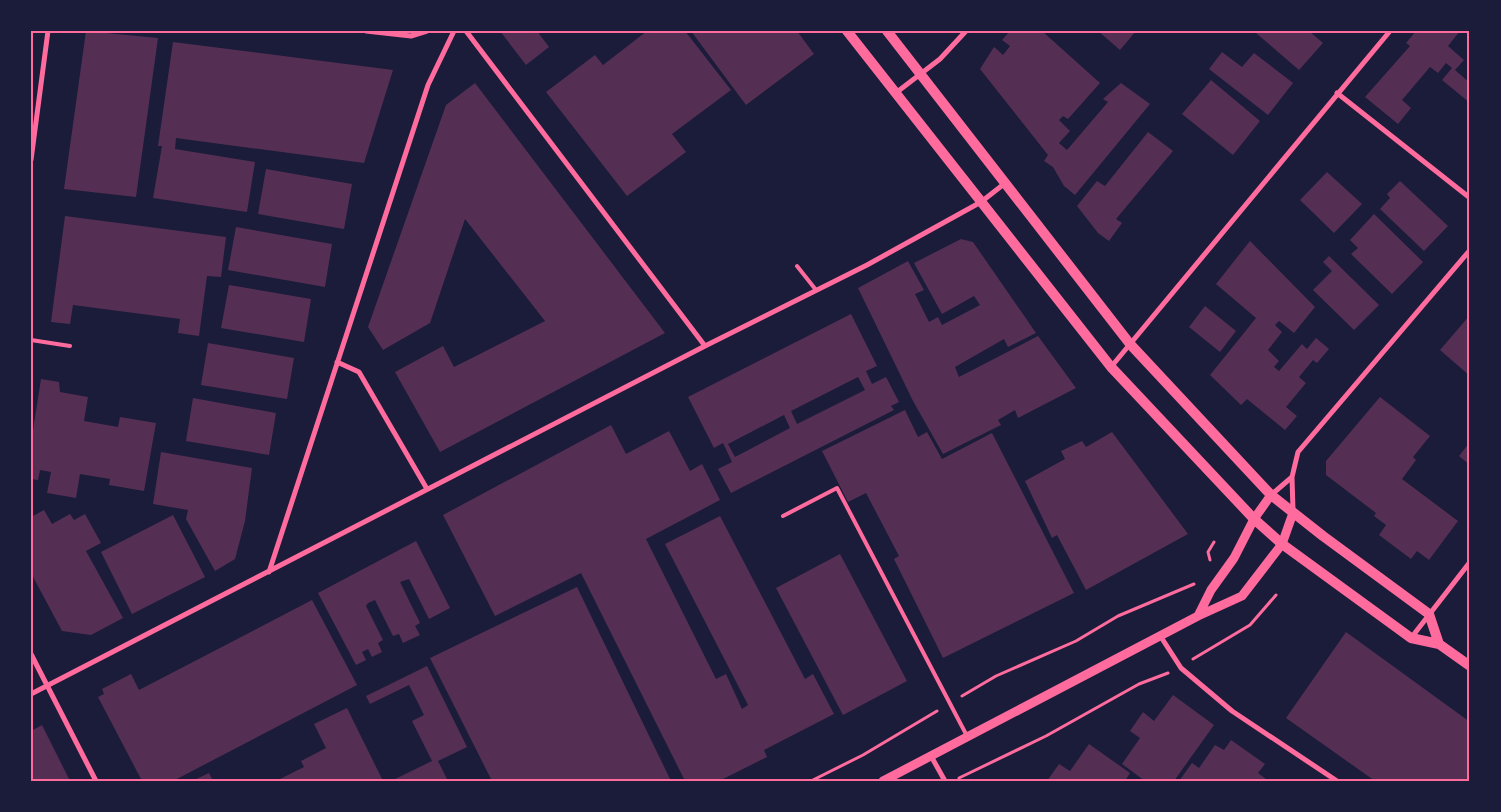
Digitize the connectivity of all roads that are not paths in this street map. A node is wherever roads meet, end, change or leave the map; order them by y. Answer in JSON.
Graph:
{"nodes":[{"id":1,"x":48,"y":31,"type":"edge"},
{"id":2,"x":366,"y":31,"type":"edge"},
{"id":3,"x":427,"y":31,"type":"edge"},
{"id":4,"x":454,"y":31,"type":"edge"},
{"id":5,"x":466,"y":31,"type":"edge"},
{"id":6,"x":847,"y":31,"type":"edge"},
{"id":7,"x":887,"y":31,"type":"edge"},
{"id":8,"x":966,"y":31,"type":"edge"},
{"id":9,"x":1390,"y":31,"type":"edge"},
{"id":10,"x":920,"y":74,"type":"junction"},
{"id":11,"x":896,"y":92,"type":"junction"},
{"id":12,"x":1337,"y":93,"type":"junction"},
{"id":13,"x":31,"y":160,"type":"edge"},
{"id":14,"x":1004,"y":184,"type":"junction"},
{"id":15,"x":1470,"y":198,"type":"edge"},
{"id":16,"x":981,"y":202,"type":"junction"},
{"id":17,"x":1470,"y":250,"type":"edge"},
{"id":18,"x":797,"y":266,"type":"dead end"},
{"id":19,"x":816,"y":290,"type":"junction"},
{"id":20,"x":31,"y":340,"type":"edge"},
{"id":21,"x":1130,"y":344,"type":"junction"},
{"id":22,"x":70,"y":346,"type":"dead end"},
{"id":23,"x":705,"y":346,"type":"junction"},
{"id":24,"x":337,"y":362,"type":"junction"},
{"id":25,"x":1112,"y":367,"type":"junction"},
{"id":26,"x":1292,"y":477,"type":"junction"},
{"id":27,"x":427,"y":489,"type":"junction"},
{"id":28,"x":1271,"y":495,"type":"junction"},
{"id":29,"x":1293,"y":513,"type":"junction"},
{"id":30,"x":783,"y":516,"type":"dead end"},
{"id":31,"x":1254,"y":519,"type":"junction"},
{"id":32,"x":1282,"y":544,"type":"junction"},
{"id":33,"x":1470,"y":562,"type":"edge"},
{"id":34,"x":269,"y":572,"type":"junction"},
{"id":35,"x":1429,"y":614,"type":"junction"},
{"id":36,"x":1198,"y":616,"type":"junction"},
{"id":37,"x":1161,"y":637,"type":"junction"},
{"id":38,"x":1411,"y":638,"type":"junction"},
{"id":39,"x":1440,"y":644,"type":"junction"},
{"id":40,"x":31,"y":654,"type":"edge"},
{"id":41,"x":1470,"y":666,"type":"edge"},
{"id":42,"x":47,"y":686,"type":"junction"},
{"id":43,"x":31,"y":694,"type":"edge"},
{"id":44,"x":967,"y":737,"type":"junction"},
{"id":45,"x":932,"y":756,"type":"junction"},
{"id":46,"x":96,"y":781,"type":"edge"},
{"id":47,"x":883,"y":781,"type":"edge"},
{"id":48,"x":945,"y":781,"type":"edge"},
{"id":49,"x":1337,"y":781,"type":"edge"}],
"edges":[{"from":1,"to":13,"type":"street"},
{"from":2,"to":3,"type":"street"},
{"from":4,"to":24,"type":"street"},
{"from":5,"to":23,"type":"street"},
{"from":6,"to":11,"type":"main road"},
{"from":7,"to":10,"type":"main road"},
{"from":8,"to":10,"type":"street"},
{"from":9,"to":12,"type":"street"},
{"from":10,"to":11,"type":"street"},
{"from":10,"to":14,"type":"main road"},
{"from":11,"to":16,"type":"main road"},
{"from":12,"to":15,"type":"street"},
{"from":12,"to":21,"type":"street"},
{"from":14,"to":16,"type":"street"},
{"from":14,"to":21,"type":"main road"},
{"from":16,"to":19,"type":"street"},
{"from":16,"to":25,"type":"main road"},
{"from":17,"to":26,"type":"street"},
{"from":18,"to":19,"type":"lane"},
{"from":19,"to":23,"type":"street"},
{"from":20,"to":22,"type":"lane"},
{"from":21,"to":25,"type":"street"},
{"from":21,"to":28,"type":"main road"},
{"from":23,"to":27,"type":"street"},
{"from":24,"to":27,"type":"street"},
{"from":24,"to":34,"type":"street"},
{"from":25,"to":31,"type":"main road"},
{"from":26,"to":28,"type":"street"},
{"from":26,"to":29,"type":"street"},
{"from":27,"to":34,"type":"street"},
{"from":28,"to":29,"type":"main road"},
{"from":28,"to":31,"type":"street"},
{"from":29,"to":32,"type":"street"},
{"from":29,"to":35,"type":"main road"},
{"from":30,"to":44,"type":"lane"},
{"from":31,"to":32,"type":"main road"},
{"from":31,"to":36,"type":"street"},
{"from":32,"to":36,"type":"street"},
{"from":32,"to":38,"type":"main road"},
{"from":33,"to":35,"type":"street"},
{"from":34,"to":42,"type":"street"},
{"from":35,"to":38,"type":"street"},
{"from":35,"to":39,"type":"main road"},
{"from":36,"to":37,"type":"street"},
{"from":37,"to":44,"type":"street"},
{"from":37,"to":49,"type":"street"},
{"from":38,"to":39,"type":"main road"},
{"from":39,"to":41,"type":"main road"},
{"from":40,"to":42,"type":"street"},
{"from":42,"to":43,"type":"street"},
{"from":42,"to":46,"type":"street"},
{"from":44,"to":45,"type":"street"},
{"from":45,"to":47,"type":"street"},
{"from":45,"to":48,"type":"street"}]}
